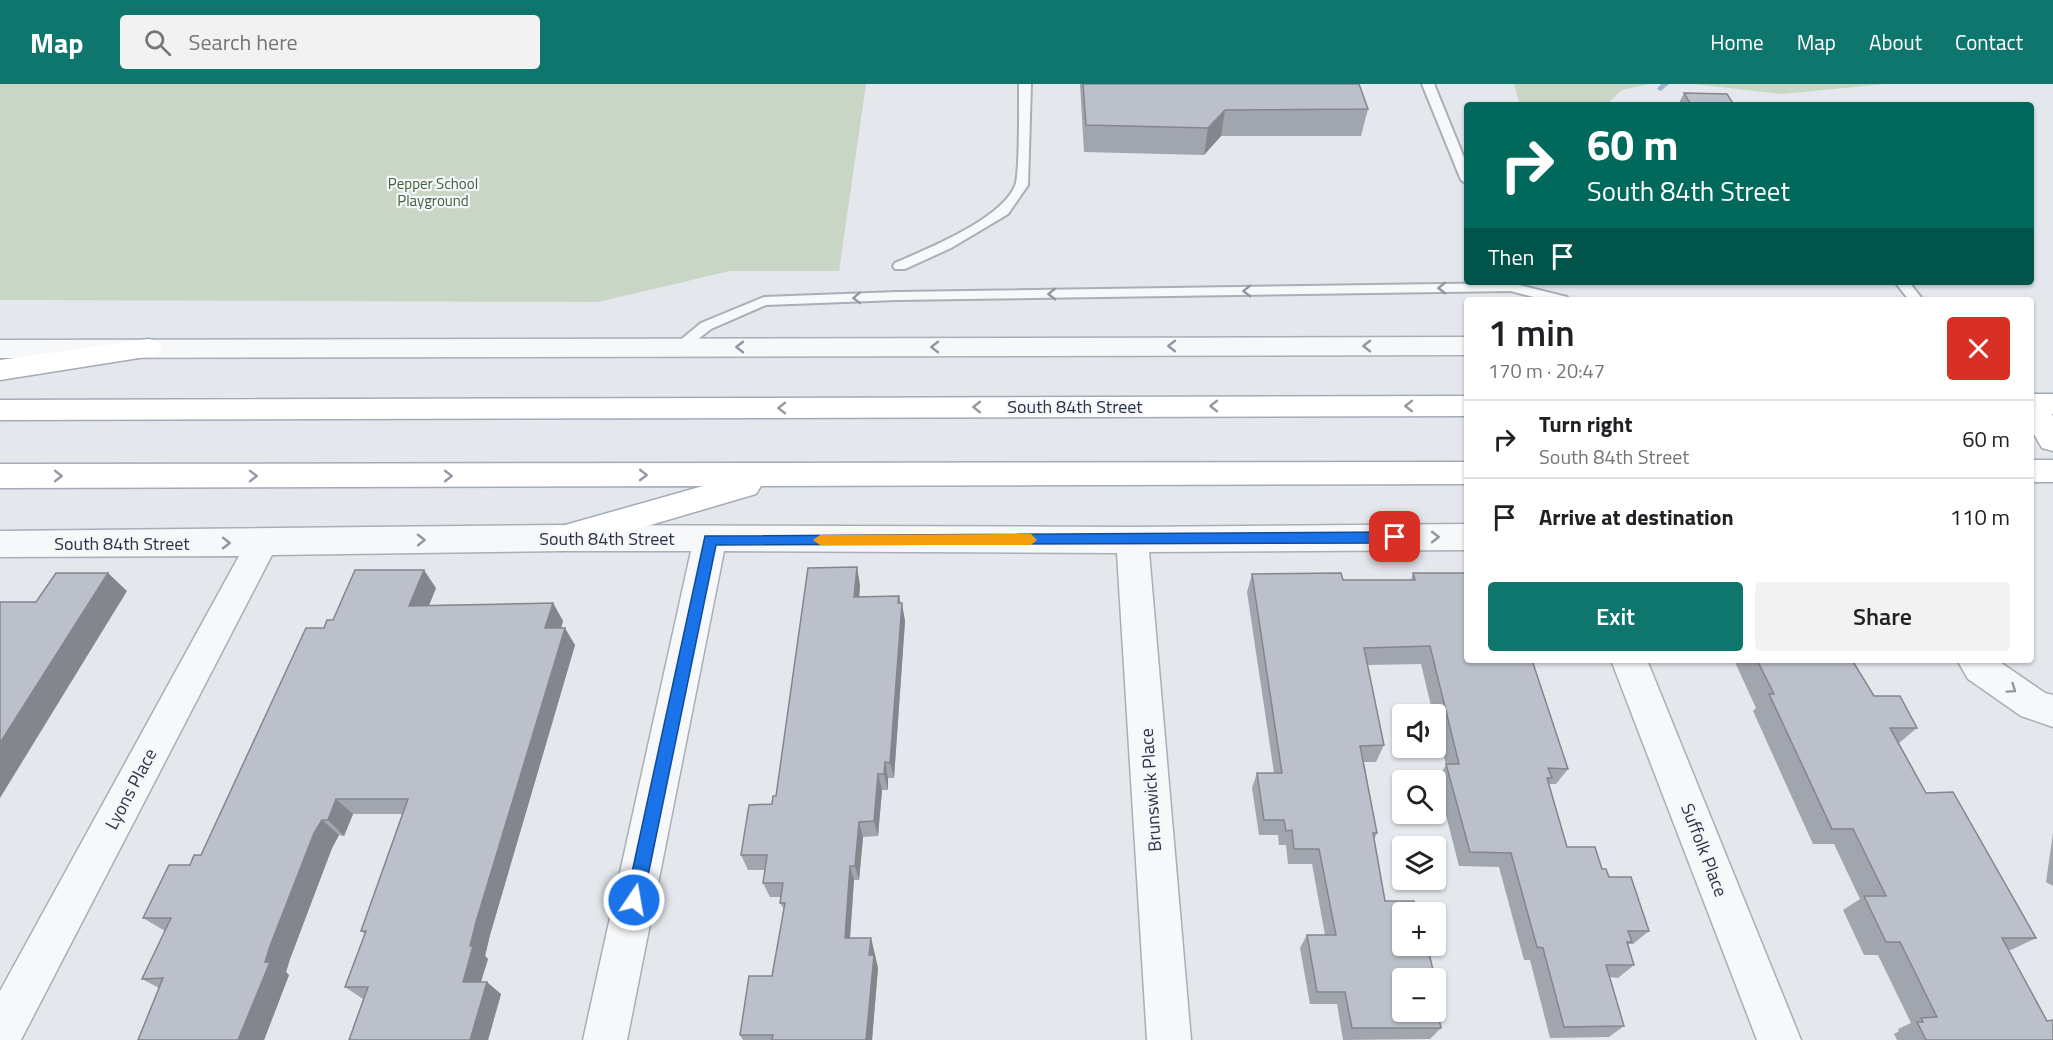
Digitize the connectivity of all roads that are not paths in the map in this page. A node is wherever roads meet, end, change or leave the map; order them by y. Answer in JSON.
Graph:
{"nodes":[{"id":1,"x":1025,"y":84,"type":"edge"},
{"id":2,"x":1428,"y":84,"type":"edge"},
{"id":3,"x":1464,"y":173,"type":"edge"},
{"id":4,"x":900,"y":266,"type":"dead end"},
{"id":5,"x":1510,"y":285,"type":"edge"},
{"id":6,"x":1904,"y":285,"type":"edge"},
{"id":7,"x":1552,"y":297,"type":"edge"},
{"id":8,"x":1914,"y":297,"type":"edge"},
{"id":9,"x":1464,"y":346,"type":"edge"},
{"id":10,"x":679,"y":347,"type":"junction"},
{"id":11,"x":148,"y":348,"type":"junction"},
{"id":12,"x":0,"y":349,"type":"edge"},
{"id":13,"x":0,"y":370,"type":"edge"},
{"id":14,"x":2053,"y":404,"type":"edge"},
{"id":15,"x":2034,"y":405,"type":"edge"},
{"id":16,"x":1464,"y":406,"type":"edge"},
{"id":17,"x":0,"y":410,"type":"edge"},
{"id":18,"x":2034,"y":410,"type":"edge"},
{"id":19,"x":2053,"y":440,"type":"edge"},
{"id":20,"x":2034,"y":471,"type":"edge"},
{"id":21,"x":2053,"y":471,"type":"edge"},
{"id":22,"x":1464,"y":473,"type":"edge"},
{"id":23,"x":0,"y":476,"type":"edge"},
{"id":24,"x":782,"y":476,"type":"junction"},
{"id":25,"x":1464,"y":537,"type":"edge"},
{"id":26,"x":562,"y":538,"type":"junction"},
{"id":27,"x":710,"y":540,"type":"junction"},
{"id":28,"x":1132,"y":540,"type":"junction"},
{"id":29,"x":262,"y":543,"type":"junction"},
{"id":30,"x":0,"y":544,"type":"edge"},
{"id":31,"x":1630,"y":663,"type":"edge"},
{"id":32,"x":1978,"y":663,"type":"edge"},
{"id":33,"x":2053,"y":711,"type":"edge"},
{"id":34,"x":0,"y":1035,"type":"edge"},
{"id":35,"x":605,"y":1040,"type":"edge"},
{"id":36,"x":1169,"y":1040,"type":"edge"},
{"id":37,"x":1779,"y":1040,"type":"edge"}],
"edges":[{"from":1,"to":4,"type":"lane"},
{"from":2,"to":3,"type":"lane"},
{"from":5,"to":7,"type":"lane"},
{"from":5,"to":10,"type":"lane","one_way":true},
{"from":6,"to":8,"type":"lane"},
{"from":9,"to":10,"type":"street","one_way":true},
{"from":10,"to":11,"type":"street"},
{"from":11,"to":12,"type":"street"},
{"from":11,"to":13,"type":"main road"},
{"from":14,"to":15,"type":"main road"},
{"from":16,"to":17,"type":"main road","name":"South 84th Street","one_way":true},
{"from":18,"to":19,"type":"main road"},
{"from":20,"to":21,"type":"main road"},
{"from":22,"to":24,"type":"main road"},
{"from":23,"to":24,"type":"main road","one_way":true},
{"from":24,"to":26,"type":"main road"},
{"from":28,"to":25,"type":"street","name":"South 84th Street","one_way":true},
{"from":26,"to":27,"type":"street","name":"South 84th Street"},
{"from":29,"to":26,"type":"street","name":"South 84th Street","one_way":true},
{"from":27,"to":28,"type":"street","name":"South 84th Street"},
{"from":27,"to":35,"type":"street"},
{"from":28,"to":36,"type":"street","name":"Brunswick Place"},
{"from":30,"to":29,"type":"street","name":"South 84th Street","one_way":true},
{"from":29,"to":34,"type":"street","name":"Lyons Place"},
{"from":31,"to":37,"type":"street","name":"Suffolk Place"},
{"from":32,"to":33,"type":"street","one_way":true}]}
